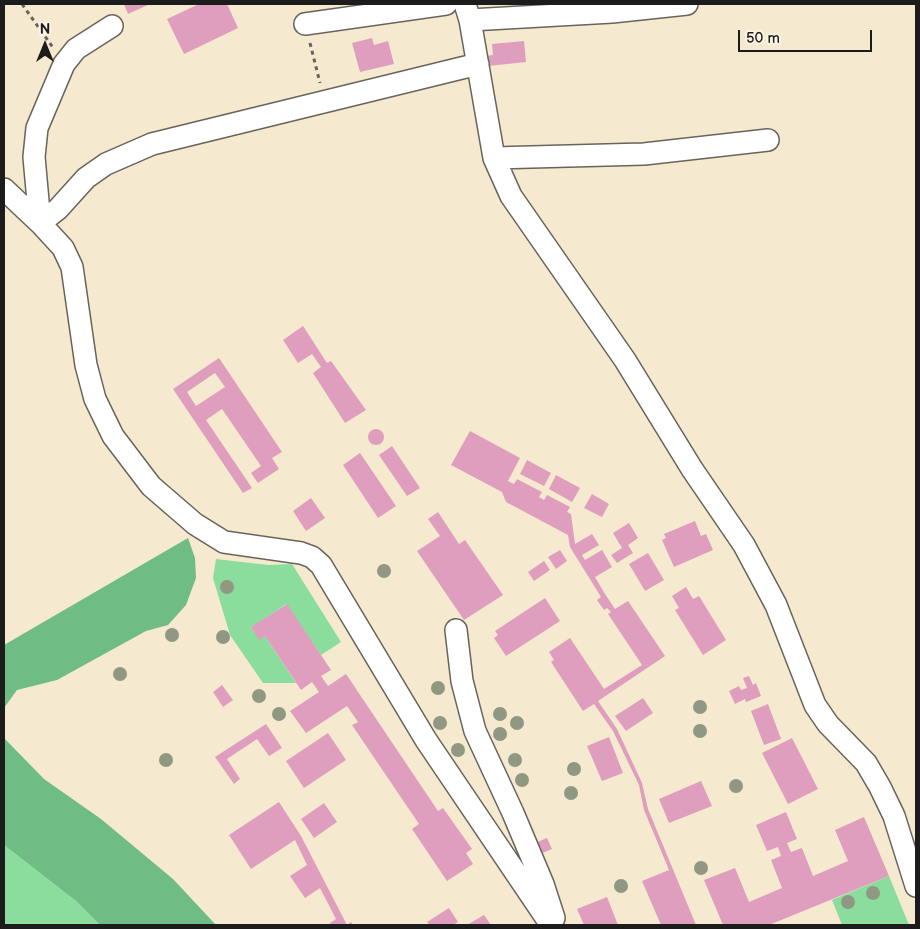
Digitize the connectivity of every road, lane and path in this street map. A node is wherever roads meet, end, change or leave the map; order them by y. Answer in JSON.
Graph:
{"nodes":[{"id":1,"x":22,"y":4,"type":"edge"},
{"id":2,"x":446,"y":4,"type":"edge"},
{"id":3,"x":687,"y":4,"type":"edge"},
{"id":4,"x":467,"y":12,"type":"edge"},
{"id":5,"x":305,"y":24,"type":"joint"},
{"id":6,"x":112,"y":26,"type":"dead end"},
{"id":7,"x":64,"y":64,"type":"junction"},
{"id":8,"x":478,"y":64,"type":"junction"},
{"id":9,"x":324,"y":100,"type":"junction"},
{"id":10,"x":768,"y":140,"type":"dead end"},
{"id":11,"x":494,"y":158,"type":"junction"},
{"id":12,"x":4,"y":190,"type":"edge"},
{"id":13,"x":40,"y":223,"type":"junction"},
{"id":14,"x":456,"y":630,"type":"dead end"},
{"id":15,"x":916,"y":886,"type":"edge"},
{"id":16,"x":551,"y":925,"type":"edge"},
{"id":17,"x":557,"y":925,"type":"edge"}],
"edges":[{"from":1,"to":7,"type":"path"},
{"from":2,"to":5,"type":"street"},
{"from":3,"to":4,"type":"street"},
{"from":4,"to":8,"type":"street"},
{"from":5,"to":9,"type":"path"},
{"from":6,"to":7,"type":"street"},
{"from":7,"to":13,"type":"street"},
{"from":8,"to":9,"type":"street"},
{"from":8,"to":11,"type":"street"},
{"from":9,"to":13,"type":"street"},
{"from":10,"to":11,"type":"street"},
{"from":11,"to":15,"type":"street"},
{"from":12,"to":13,"type":"street"},
{"from":13,"to":16,"type":"street"},
{"from":14,"to":17,"type":"street"}]}
